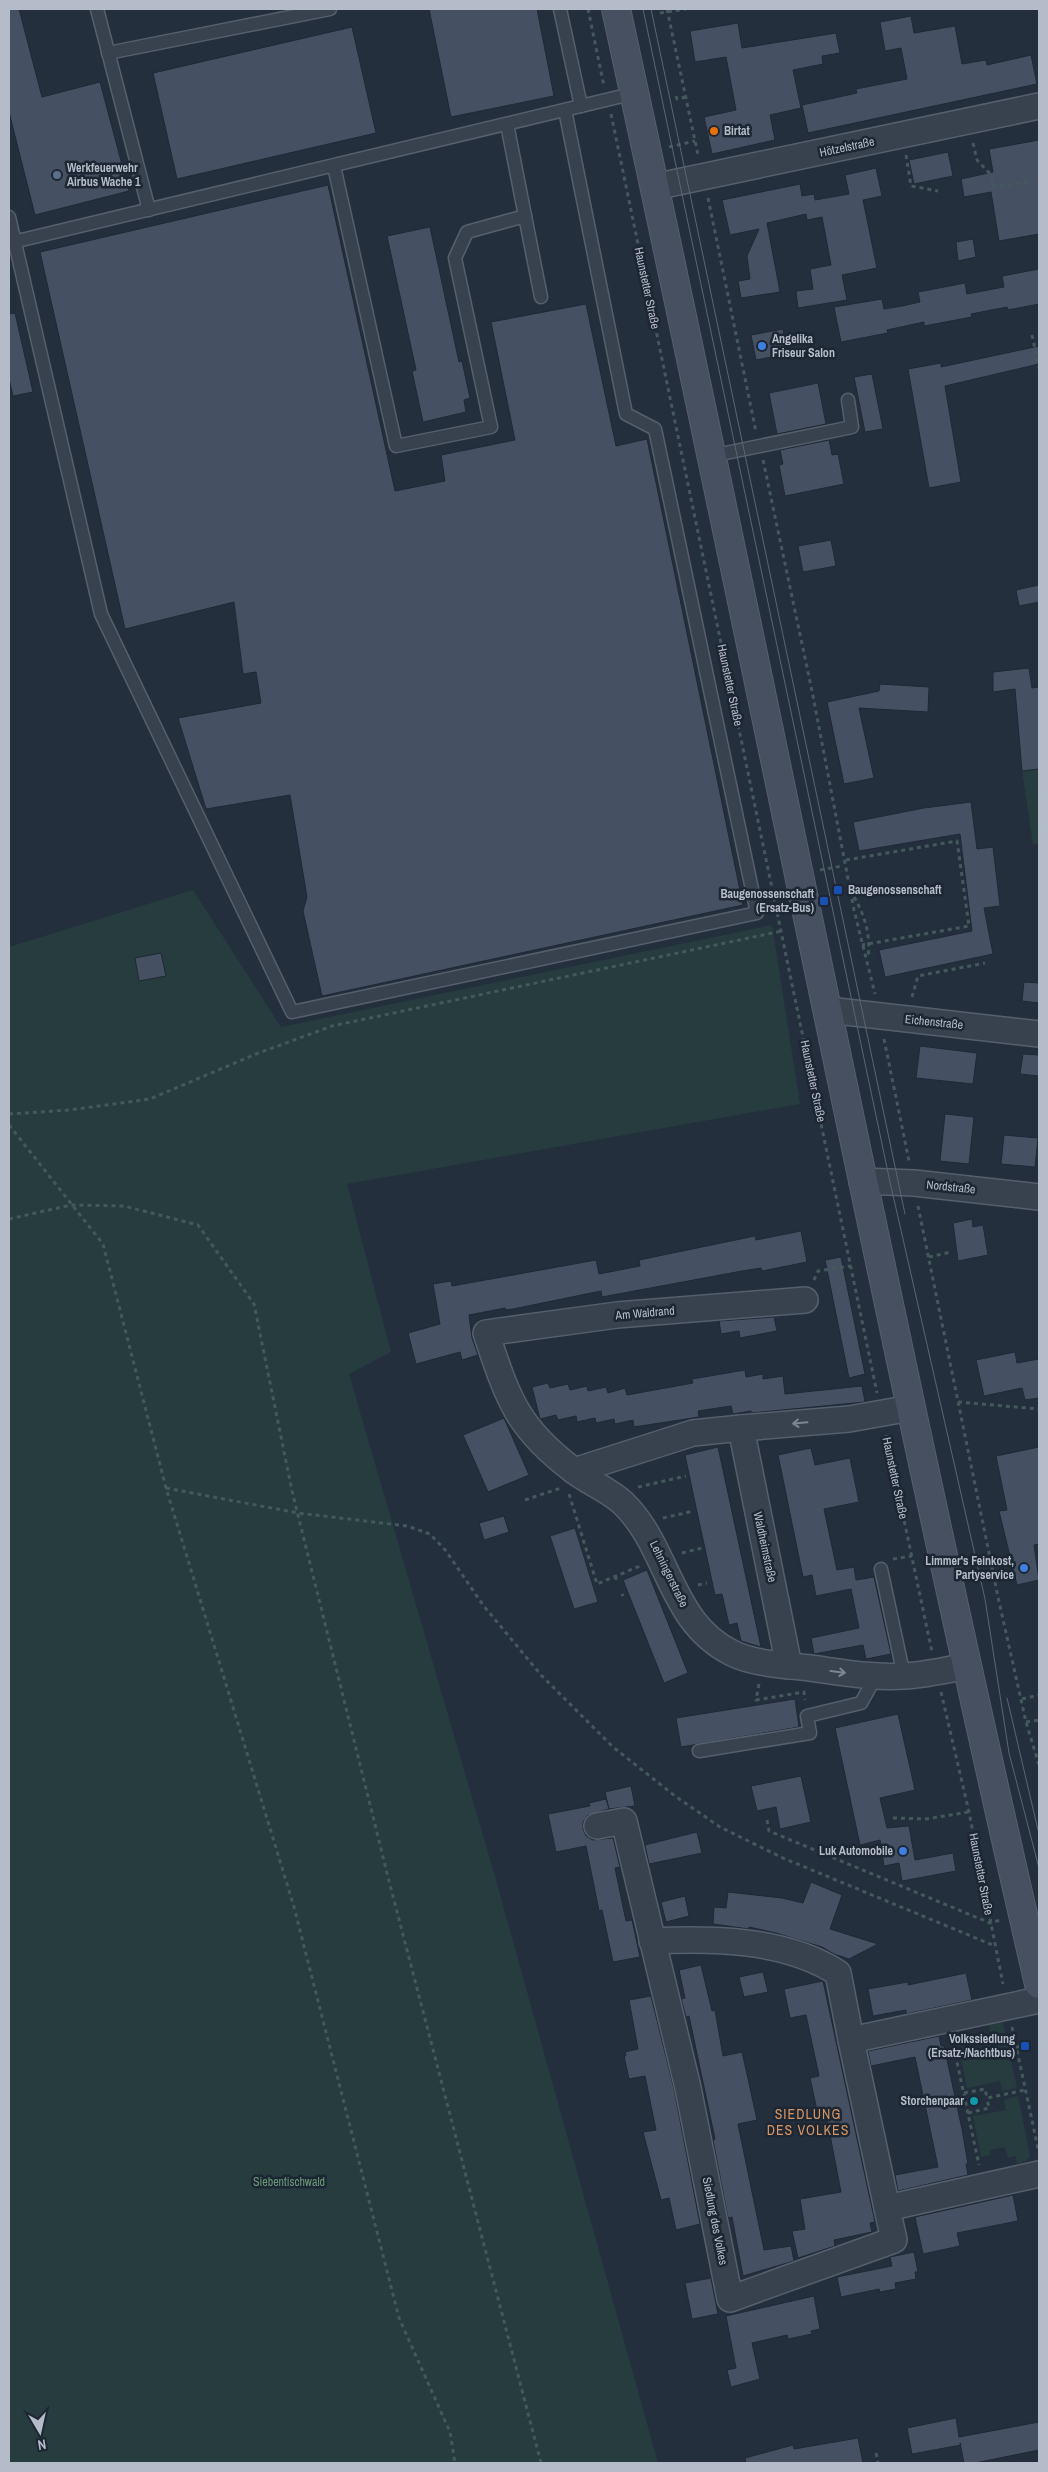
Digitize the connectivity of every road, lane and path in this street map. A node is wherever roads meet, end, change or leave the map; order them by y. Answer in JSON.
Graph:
{"nodes":[{"id":1,"x":97,"y":9,"type":"edge"},
{"id":2,"x":330,"y":9,"type":"edge"},
{"id":3,"x":560,"y":9,"type":"edge"},
{"id":4,"x":588,"y":9,"type":"edge"},
{"id":5,"x":616,"y":9,"type":"edge"},
{"id":6,"x":686,"y":9,"type":"edge"},
{"id":7,"x":660,"y":13,"type":"dead end"},
{"id":8,"x":108,"y":53,"type":"junction"},
{"id":9,"x":635,"y":93,"type":"junction"},
{"id":10,"x":676,"y":96,"type":"dead end"},
{"id":11,"x":686,"y":97,"type":"dead end"},
{"id":12,"x":608,"y":100,"type":"junction"},
{"id":13,"x":581,"y":106,"type":"junction"},
{"id":14,"x":1039,"y":106,"type":"edge"},
{"id":15,"x":565,"y":110,"type":"junction"},
{"id":16,"x":967,"y":121,"type":"junction"},
{"id":17,"x":507,"y":124,"type":"junction"},
{"id":18,"x":902,"y":135,"type":"junction"},
{"id":19,"x":334,"y":166,"type":"junction"},
{"id":20,"x":1027,"y":182,"type":"dead end"},
{"id":21,"x":654,"y":187,"type":"junction"},
{"id":22,"x":938,"y":191,"type":"dead end"},
{"id":23,"x":149,"y":210,"type":"junction"},
{"id":24,"x":525,"y":216,"type":"junction"},
{"id":25,"x":9,"y":217,"type":"edge"},
{"id":26,"x":12,"y":242,"type":"edge"},
{"id":27,"x":541,"y":297,"type":"dead end"},
{"id":28,"x":1032,"y":335,"type":"dead end"},
{"id":29,"x":1039,"y":368,"type":"edge"},
{"id":30,"x":848,"y":400,"type":"dead end"},
{"id":31,"x":711,"y":456,"type":"junction"},
{"id":32,"x":846,"y":860,"type":"dead end"},
{"id":33,"x":847,"y":865,"type":"dead end"},
{"id":34,"x":821,"y":876,"type":"dead end"},
{"id":35,"x":782,"y":931,"type":"junction"},
{"id":36,"x":870,"y":944,"type":"junction"},
{"id":37,"x":862,"y":945,"type":"junction"},
{"id":38,"x":868,"y":958,"type":"junction"},
{"id":39,"x":985,"y":963,"type":"dead end"},
{"id":40,"x":828,"y":1010,"type":"junction"},
{"id":41,"x":879,"y":1015,"type":"junction"},
{"id":42,"x":905,"y":1019,"type":"junction"},
{"id":43,"x":1039,"y":1034,"type":"edge"},
{"id":44,"x":9,"y":1114,"type":"edge"},
{"id":45,"x":9,"y":1125,"type":"edge"},
{"id":46,"x":862,"y":1181,"type":"junction"},
{"id":47,"x":914,"y":1183,"type":"junction"},
{"id":48,"x":1039,"y":1197,"type":"edge"},
{"id":49,"x":71,"y":1205,"type":"junction"},
{"id":50,"x":9,"y":1219,"type":"edge"},
{"id":51,"x":951,"y":1252,"type":"dead end"},
{"id":52,"x":929,"y":1257,"type":"junction"},
{"id":53,"x":851,"y":1266,"type":"junction"},
{"id":54,"x":805,"y":1300,"type":"joint"},
{"id":55,"x":486,"y":1333,"type":"joint"},
{"id":56,"x":958,"y":1402,"type":"junction"},
{"id":57,"x":911,"y":1408,"type":"junction"},
{"id":58,"x":1039,"y":1409,"type":"edge"},
{"id":59,"x":882,"y":1414,"type":"junction"},
{"id":60,"x":741,"y":1428,"type":"junction"},
{"id":61,"x":574,"y":1471,"type":"junction"},
{"id":62,"x":686,"y":1476,"type":"dead end"},
{"id":63,"x":166,"y":1488,"type":"junction"},
{"id":64,"x":525,"y":1500,"type":"dead end"},
{"id":65,"x":622,"y":1502,"type":"junction"},
{"id":66,"x":694,"y":1511,"type":"dead end"},
{"id":67,"x":298,"y":1513,"type":"junction"},
{"id":68,"x":640,"y":1523,"type":"junction"},
{"id":69,"x":661,"y":1558,"type":"junction"},
{"id":70,"x":881,"y":1569,"type":"dead end"},
{"id":71,"x":615,"y":1576,"type":"junction"},
{"id":72,"x":617,"y":1582,"type":"dead end"},
{"id":73,"x":763,"y":1662,"type":"junction"},
{"id":74,"x":789,"y":1666,"type":"junction"},
{"id":75,"x":967,"y":1666,"type":"junction"},
{"id":76,"x":936,"y":1672,"type":"junction"},
{"id":77,"x":876,"y":1676,"type":"junction"},
{"id":78,"x":904,"y":1676,"type":"junction"},
{"id":79,"x":1039,"y":1695,"type":"edge"},
{"id":80,"x":1022,"y":1699,"type":"junction"},
{"id":81,"x":807,"y":1716,"type":"junction"},
{"id":82,"x":1039,"y":1720,"type":"edge"},
{"id":83,"x":1026,"y":1722,"type":"junction"},
{"id":84,"x":699,"y":1751,"type":"dead end"},
{"id":85,"x":1039,"y":1765,"type":"edge"},
{"id":86,"x":969,"y":1812,"type":"junction"},
{"id":87,"x":893,"y":1818,"type":"dead end"},
{"id":88,"x":767,"y":1820,"type":"dead end"},
{"id":89,"x":597,"y":1826,"type":"dead end"},
{"id":90,"x":1022,"y":1915,"type":"junction"},
{"id":91,"x":990,"y":1923,"type":"junction"},
{"id":92,"x":652,"y":1941,"type":"junction"},
{"id":93,"x":995,"y":1946,"type":"junction"},
{"id":94,"x":1039,"y":1984,"type":"edge"},
{"id":95,"x":1039,"y":2000,"type":"edge"},
{"id":96,"x":1008,"y":2006,"type":"junction"},
{"id":97,"x":948,"y":2019,"type":"junction"},
{"id":98,"x":851,"y":2040,"type":"junction"},
{"id":99,"x":1025,"y":2046,"type":"dead end"},
{"id":100,"x":1016,"y":2047,"type":"junction"},
{"id":101,"x":1026,"y":2090,"type":"junction"},
{"id":102,"x":964,"y":2093,"type":"junction"},
{"id":103,"x":987,"y":2098,"type":"junction"},
{"id":104,"x":968,"y":2113,"type":"junction"},
{"id":105,"x":1037,"y":2134,"type":"edge"},
{"id":106,"x":1039,"y":2154,"type":"edge"},
{"id":107,"x":1039,"y":2174,"type":"edge"},
{"id":108,"x":984,"y":2186,"type":"junction"},
{"id":109,"x":887,"y":2208,"type":"junction"},
{"id":110,"x":876,"y":2453,"type":"dead end"},
{"id":111,"x":455,"y":2463,"type":"edge"},
{"id":112,"x":541,"y":2463,"type":"edge"},
{"id":113,"x":878,"y":2463,"type":"edge"}],
"edges":[{"from":1,"to":8,"type":"lane"},
{"from":2,"to":8,"type":"lane"},
{"from":3,"to":13,"type":"lane"},
{"from":4,"to":12,"type":"path","name":"Haunstetter Straße"},
{"from":5,"to":9,"type":"main road"},
{"from":6,"to":7,"type":"path"},
{"from":8,"to":23,"type":"lane"},
{"from":9,"to":12,"type":"lane"},
{"from":9,"to":21,"type":"main road"},
{"from":10,"to":11,"type":"path"},
{"from":12,"to":13,"type":"lane"},
{"from":12,"to":35,"type":"path","name":"Haunstetter Straße"},
{"from":13,"to":15,"type":"lane"},
{"from":14,"to":16,"type":"street","name":"Hötzelstraße"},
{"from":15,"to":17,"type":"lane"},
{"from":15,"to":26,"type":"lane"},
{"from":16,"to":18,"type":"street","name":"Hötzelstraße"},
{"from":16,"to":20,"type":"path"},
{"from":17,"to":19,"type":"lane"},
{"from":17,"to":24,"type":"lane"},
{"from":18,"to":21,"type":"street","name":"Hötzelstraße"},
{"from":18,"to":22,"type":"path"},
{"from":19,"to":23,"type":"lane"},
{"from":19,"to":24,"type":"lane"},
{"from":21,"to":31,"type":"main road"},
{"from":23,"to":26,"type":"lane"},
{"from":24,"to":27,"type":"lane"},
{"from":25,"to":26,"type":"lane"},
{"from":28,"to":29,"type":"path"},
{"from":30,"to":31,"type":"lane"},
{"from":31,"to":40,"type":"main road"},
{"from":32,"to":36,"type":"path"},
{"from":33,"to":34,"type":"path"},
{"from":35,"to":44,"type":"path"},
{"from":35,"to":53,"type":"path","name":"Haunstetter Straße"},
{"from":36,"to":37,"type":"path"},
{"from":36,"to":37,"type":"path"},
{"from":36,"to":38,"type":"path"},
{"from":37,"to":38,"type":"path"},
{"from":38,"to":41,"type":"path"},
{"from":39,"to":42,"type":"path"},
{"from":40,"to":41,"type":"street","name":"Eichenstraße"},
{"from":40,"to":46,"type":"main road"},
{"from":41,"to":42,"type":"street","name":"Eichenstraße"},
{"from":41,"to":47,"type":"path"},
{"from":42,"to":43,"type":"street","name":"Eichenstraße"},
{"from":45,"to":49,"type":"path"},
{"from":46,"to":47,"type":"street","name":"Nordstraße"},
{"from":46,"to":57,"type":"main road"},
{"from":47,"to":48,"type":"street","name":"Nordstraße"},
{"from":47,"to":52,"type":"path"},
{"from":49,"to":50,"type":"path"},
{"from":49,"to":63,"type":"path"},
{"from":49,"to":67,"type":"path"},
{"from":51,"to":52,"type":"path"},
{"from":52,"to":56,"type":"path"},
{"from":53,"to":54,"type":"path"},
{"from":53,"to":59,"type":"path","name":"Haunstetter Straße"},
{"from":54,"to":55,"type":"street","name":"Am Waldrand"},
{"from":55,"to":61,"type":"street","name":"Lehningerstraße"},
{"from":56,"to":58,"type":"path"},
{"from":56,"to":80,"type":"path"},
{"from":57,"to":59,"type":"street"},
{"from":57,"to":75,"type":"main road"},
{"from":59,"to":60,"type":"street","one_way":true},
{"from":59,"to":76,"type":"path","name":"Haunstetter Straße"},
{"from":60,"to":61,"type":"street"},
{"from":60,"to":74,"type":"street","name":"Waldheimstraße"},
{"from":61,"to":65,"type":"street","name":"Lehningerstraße"},
{"from":62,"to":65,"type":"path"},
{"from":63,"to":67,"type":"path"},
{"from":63,"to":111,"type":"path"},
{"from":64,"to":71,"type":"path"},
{"from":65,"to":68,"type":"street","name":"Lehningerstraße"},
{"from":66,"to":68,"type":"path"},
{"from":67,"to":93,"type":"path"},
{"from":67,"to":112,"type":"path"},
{"from":68,"to":69,"type":"street","name":"Lehningerstraße"},
{"from":69,"to":71,"type":"path"},
{"from":69,"to":73,"type":"street","name":"Lehningerstraße"},
{"from":70,"to":78,"type":"lane"},
{"from":71,"to":72,"type":"path"},
{"from":73,"to":74,"type":"street","name":"Lehningerstraße"},
{"from":73,"to":81,"type":"path"},
{"from":74,"to":77,"type":"street","name":"Lehningerstraße","one_way":true},
{"from":75,"to":76,"type":"street","name":"Lehningerstraße"},
{"from":75,"to":90,"type":"main road"},
{"from":76,"to":78,"type":"street","name":"Lehningerstraße"},
{"from":76,"to":86,"type":"path","name":"Haunstetter Straße"},
{"from":77,"to":78,"type":"street","name":"Lehningerstraße"},
{"from":77,"to":81,"type":"lane"},
{"from":79,"to":80,"type":"path"},
{"from":80,"to":83,"type":"path"},
{"from":81,"to":84,"type":"lane"},
{"from":82,"to":83,"type":"path"},
{"from":83,"to":85,"type":"path"},
{"from":86,"to":87,"type":"path"},
{"from":86,"to":91,"type":"path","name":"Haunstetter Straße"},
{"from":88,"to":91,"type":"path"},
{"from":89,"to":92,"type":"street","name":"Siedlung des Volkes"},
{"from":90,"to":91,"type":"path"},
{"from":90,"to":94,"type":"main road"},
{"from":91,"to":93,"type":"path","name":"Haunstetter Straße"},
{"from":92,"to":98,"type":"street","name":"Siedlung des Volkes"},
{"from":92,"to":109,"type":"street","name":"Siedlung des Volkes"},
{"from":93,"to":96,"type":"path","name":"Haunstetter Straße"},
{"from":95,"to":96,"type":"street"},
{"from":96,"to":97,"type":"street"},
{"from":96,"to":100,"type":"path","name":"Haunstetter Straße"},
{"from":97,"to":98,"type":"street"},
{"from":97,"to":102,"type":"path"},
{"from":98,"to":109,"type":"street","name":"Siedlung des Volkes"},
{"from":99,"to":100,"type":"path"},
{"from":100,"to":101,"type":"path","name":"Haunstetter Straße"},
{"from":101,"to":103,"type":"path"},
{"from":101,"to":105,"type":"path","name":"Haunstetter Straße"},
{"from":102,"to":103,"type":"path"},
{"from":102,"to":104,"type":"path"},
{"from":103,"to":104,"type":"path"},
{"from":104,"to":108,"type":"path"},
{"from":105,"to":106,"type":"path","name":"Haunstetter Straße"},
{"from":107,"to":108,"type":"street"},
{"from":108,"to":109,"type":"street"},
{"from":110,"to":113,"type":"path"}]}
